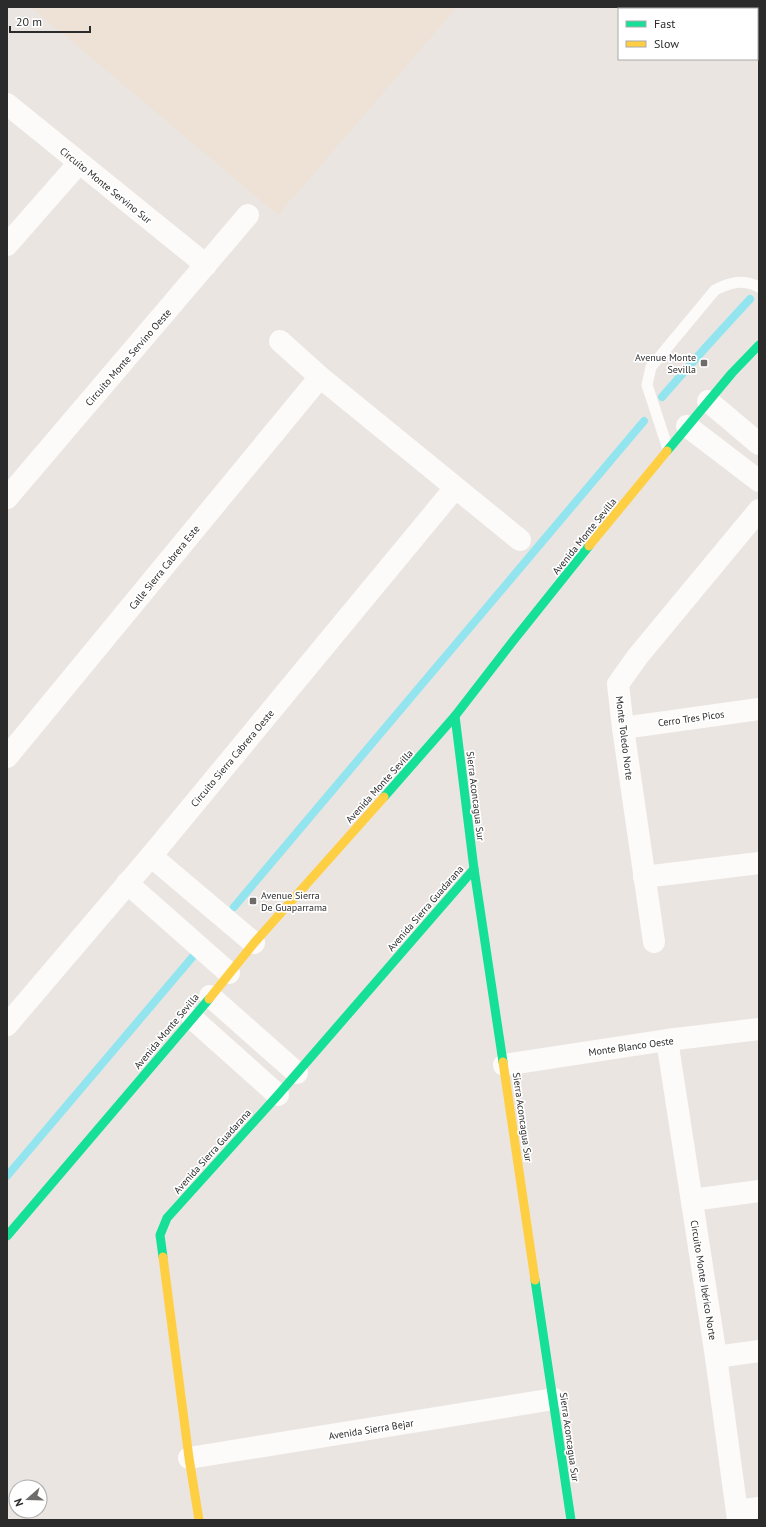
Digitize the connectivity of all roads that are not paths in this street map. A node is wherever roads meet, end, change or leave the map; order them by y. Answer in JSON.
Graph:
{"nodes":[{"id":1,"x":7,"y":104,"type":"edge"},
{"id":2,"x":79,"y":163,"type":"junction"},
{"id":3,"x":248,"y":216,"type":"dead end"},
{"id":4,"x":7,"y":245,"type":"edge"},
{"id":5,"x":206,"y":265,"type":"junction"},
{"id":6,"x":759,"y":287,"type":"edge"},
{"id":7,"x":280,"y":341,"type":"dead end"},
{"id":8,"x":759,"y":345,"type":"edge"},
{"id":9,"x":320,"y":377,"type":"junction"},
{"id":10,"x":708,"y":401,"type":"junction"},
{"id":11,"x":688,"y":426,"type":"junction"},
{"id":12,"x":759,"y":444,"type":"edge"},
{"id":13,"x":668,"y":449,"type":"junction"},
{"id":14,"x":759,"y":481,"type":"edge"},
{"id":15,"x":455,"y":488,"type":"junction"},
{"id":16,"x":7,"y":498,"type":"edge"},
{"id":17,"x":759,"y":510,"type":"edge"},
{"id":18,"x":520,"y":540,"type":"dead end"},
{"id":19,"x":759,"y":709,"type":"edge"},
{"id":20,"x":455,"y":716,"type":"junction"},
{"id":21,"x":622,"y":728,"type":"junction"},
{"id":22,"x":7,"y":757,"type":"edge"},
{"id":23,"x":151,"y":856,"type":"junction"},
{"id":24,"x":759,"y":862,"type":"edge"},
{"id":25,"x":474,"y":869,"type":"junction"},
{"id":26,"x":644,"y":877,"type":"junction"},
{"id":27,"x":127,"y":883,"type":"junction"},
{"id":28,"x":654,"y":942,"type":"dead end"},
{"id":29,"x":254,"y":943,"type":"junction"},
{"id":30,"x":229,"y":973,"type":"junction"},
{"id":31,"x":210,"y":996,"type":"junction"},
{"id":32,"x":193,"y":1018,"type":"junction"},
{"id":33,"x":7,"y":1026,"type":"edge"},
{"id":34,"x":759,"y":1029,"type":"edge"},
{"id":35,"x":667,"y":1040,"type":"junction"},
{"id":36,"x":504,"y":1064,"type":"junction"},
{"id":37,"x":297,"y":1073,"type":"junction"},
{"id":38,"x":278,"y":1095,"type":"junction"},
{"id":39,"x":759,"y":1191,"type":"edge"},
{"id":40,"x":692,"y":1200,"type":"junction"},
{"id":41,"x":7,"y":1236,"type":"edge"},
{"id":42,"x":759,"y":1351,"type":"edge"},
{"id":43,"x":716,"y":1357,"type":"junction"},
{"id":44,"x":554,"y":1400,"type":"junction"},
{"id":45,"x":189,"y":1458,"type":"junction"},
{"id":46,"x":759,"y":1508,"type":"edge"},
{"id":47,"x":738,"y":1516,"type":"edge"},
{"id":48,"x":199,"y":1520,"type":"edge"},
{"id":49,"x":572,"y":1520,"type":"edge"}],
"edges":[{"from":1,"to":2,"type":"street","name":"Circuito Monte Servino Sur"},
{"from":2,"to":4,"type":"street"},
{"from":2,"to":5,"type":"street","name":"Circuito Monte Servino Sur"},
{"from":3,"to":5,"type":"street","name":"Circuito Monte Servino Oeste"},
{"from":5,"to":16,"type":"street","name":"Circuito Monte Servino Oeste"},
{"from":6,"to":13,"type":"lane"},
{"from":7,"to":9,"type":"street"},
{"from":8,"to":10,"type":"street","name":"Avenida Monte Sevilla"},
{"from":9,"to":15,"type":"street"},
{"from":9,"to":22,"type":"street","name":"Calle Sierra Cabrera Este"},
{"from":10,"to":11,"type":"street","name":"Avenida Monte Sevilla"},
{"from":10,"to":12,"type":"street"},
{"from":11,"to":13,"type":"street","name":"Avenida Monte Sevilla"},
{"from":11,"to":14,"type":"street"},
{"from":13,"to":20,"type":"street","name":"Avenida Monte Sevilla"},
{"from":15,"to":18,"type":"street"},
{"from":15,"to":23,"type":"street","name":"Circuito Sierra Cabrera Oeste"},
{"from":17,"to":21,"type":"street","name":"Monte Toledo Norte"},
{"from":19,"to":21,"type":"street","name":"Cerro Tres Picos"},
{"from":20,"to":25,"type":"street","name":"Sierra Aconcagua Sur"},
{"from":20,"to":29,"type":"street","name":"Avenida Monte Sevilla"},
{"from":21,"to":26,"type":"street","name":"Monte Toledo Norte"},
{"from":23,"to":27,"type":"street","name":"Circuito Sierra Cabrera Oeste"},
{"from":23,"to":29,"type":"street"},
{"from":24,"to":26,"type":"street"},
{"from":25,"to":36,"type":"street","name":"Sierra Aconcagua Sur"},
{"from":25,"to":37,"type":"street","name":"Avenida Sierra Guadarana"},
{"from":26,"to":28,"type":"street","name":"Monte Toledo Norte"},
{"from":27,"to":30,"type":"street"},
{"from":27,"to":33,"type":"street","name":"Circuito Sierra Cabrera Oeste"},
{"from":29,"to":30,"type":"street","name":"Avenida Monte Sevilla"},
{"from":30,"to":31,"type":"street","name":"Avenida Monte Sevilla"},
{"from":31,"to":32,"type":"street","name":"Avenida Monte Sevilla"},
{"from":31,"to":37,"type":"street"},
{"from":32,"to":38,"type":"street"},
{"from":32,"to":41,"type":"street","name":"Avenida Monte Sevilla"},
{"from":34,"to":35,"type":"street","name":"Monte Blanco Oeste"},
{"from":35,"to":36,"type":"street","name":"Monte Blanco Oeste"},
{"from":35,"to":40,"type":"street","name":"Circuito Monte Ibérico Norte"},
{"from":36,"to":44,"type":"street","name":"Sierra Aconcagua Sur"},
{"from":37,"to":38,"type":"street","name":"Avenida Sierra Guadarana"},
{"from":38,"to":45,"type":"street","name":"Avenida Sierra Guadarana"},
{"from":39,"to":40,"type":"street"},
{"from":40,"to":43,"type":"street","name":"Circuito Monte Ibérico Norte"},
{"from":42,"to":43,"type":"street"},
{"from":43,"to":47,"type":"street","name":"Circuito Monte Ibérico Norte"},
{"from":44,"to":45,"type":"street","name":"Avenida Sierra Bejar"},
{"from":44,"to":49,"type":"street","name":"Sierra Aconcagua Sur"},
{"from":45,"to":48,"type":"street","name":"Avenida Sierra Guadarana"},
{"from":46,"to":47,"type":"street"}]}
